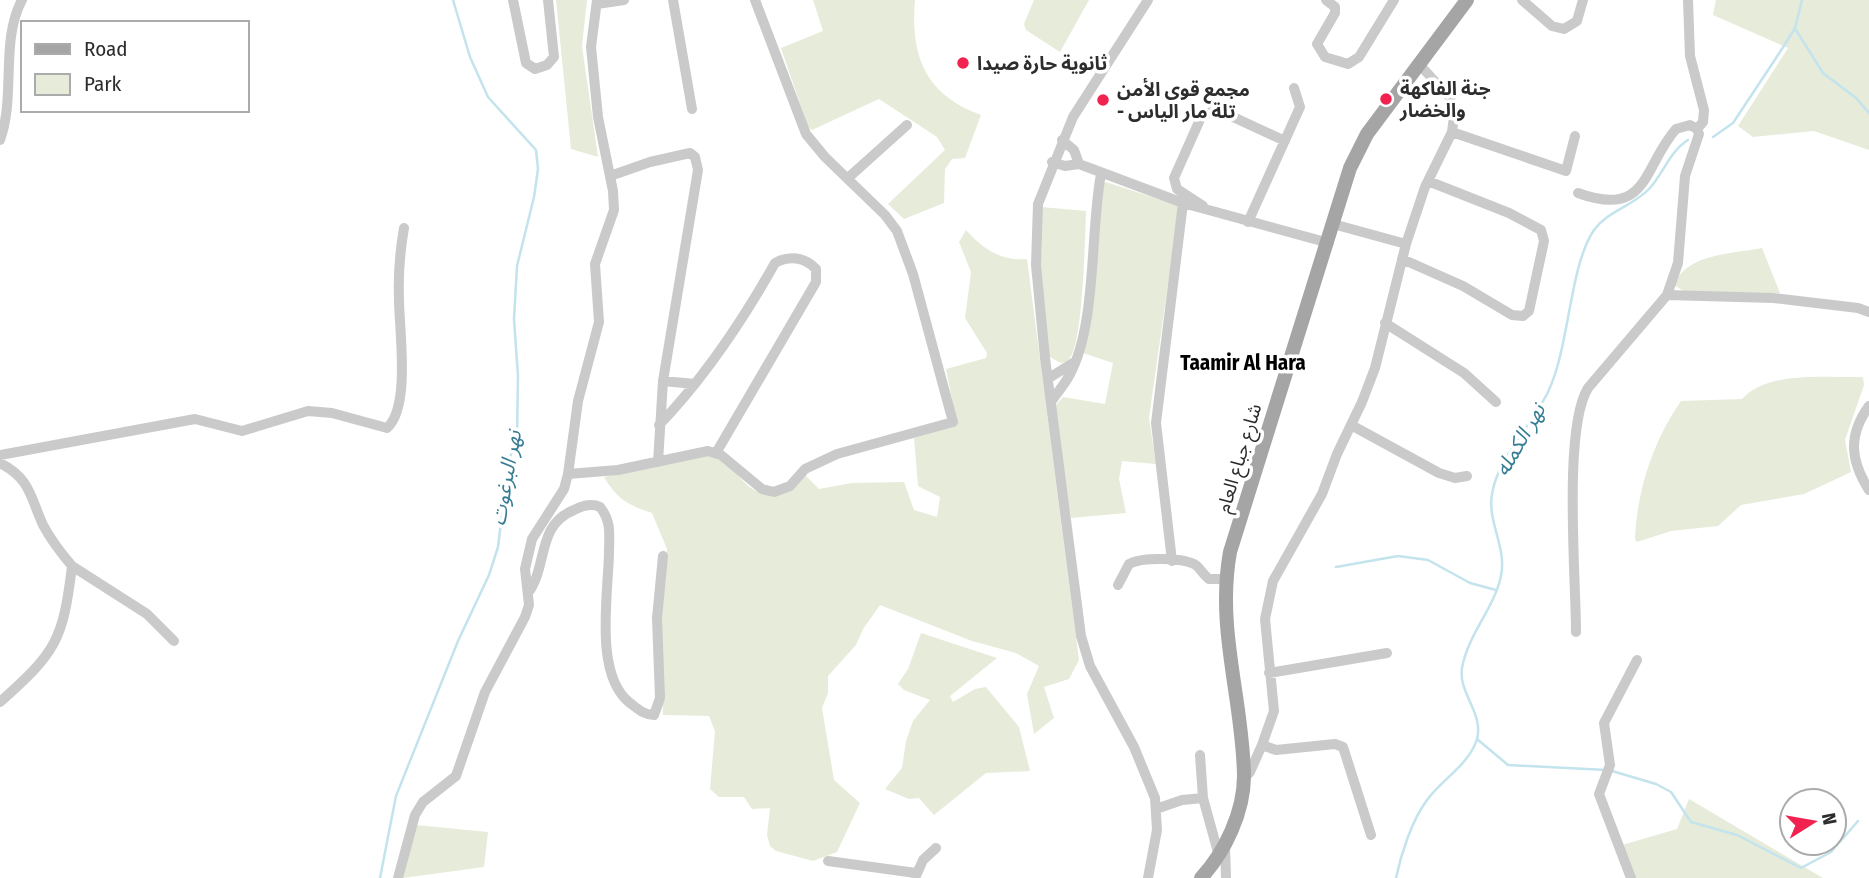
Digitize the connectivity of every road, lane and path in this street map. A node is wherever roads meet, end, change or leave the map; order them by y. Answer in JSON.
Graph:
{"nodes":[{"id":1,"x":22,"y":0,"type":"edge"},
{"id":2,"x":513,"y":0,"type":"edge"},
{"id":3,"x":548,"y":0,"type":"edge"},
{"id":4,"x":624,"y":0,"type":"edge"},
{"id":5,"x":673,"y":0,"type":"edge"},
{"id":6,"x":755,"y":0,"type":"edge"},
{"id":7,"x":1147,"y":0,"type":"edge"},
{"id":8,"x":1326,"y":0,"type":"edge"},
{"id":9,"x":1394,"y":0,"type":"edge"},
{"id":10,"x":1467,"y":0,"type":"edge"},
{"id":11,"x":1522,"y":0,"type":"edge"},
{"id":12,"x":1583,"y":0,"type":"edge"},
{"id":13,"x":1688,"y":0,"type":"edge"},
{"id":14,"x":597,"y":2,"type":"edge"},
{"id":15,"x":1419,"y":64,"type":"junction"},
{"id":16,"x":5,"y":88,"type":"edge"},
{"id":17,"x":1294,"y":88,"type":"dead end"},
{"id":18,"x":692,"y":109,"type":"dead end"},
{"id":19,"x":907,"y":125,"type":"dead end"},
{"id":20,"x":1697,"y":129,"type":"junction"},
{"id":21,"x":1452,"y":132,"type":"junction"},
{"id":22,"x":1575,"y":136,"type":"dead end"},
{"id":23,"x":0,"y":140,"type":"edge"},
{"id":24,"x":1062,"y":140,"type":"junction"},
{"id":25,"x":1285,"y":141,"type":"junction"},
{"id":26,"x":1052,"y":162,"type":"junction"},
{"id":27,"x":1079,"y":164,"type":"junction"},
{"id":28,"x":1101,"y":174,"type":"junction"},
{"id":29,"x":610,"y":176,"type":"junction"},
{"id":30,"x":848,"y":178,"type":"junction"},
{"id":31,"x":1428,"y":181,"type":"junction"},
{"id":32,"x":1578,"y":192,"type":"dead end"},
{"id":33,"x":1183,"y":203,"type":"junction"},
{"id":34,"x":1205,"y":208,"type":"junction"},
{"id":35,"x":1248,"y":222,"type":"junction"},
{"id":36,"x":1333,"y":224,"type":"junction"},
{"id":37,"x":404,"y":228,"type":"dead end"},
{"id":38,"x":1329,"y":243,"type":"junction"},
{"id":39,"x":1406,"y":244,"type":"junction"},
{"id":40,"x":1402,"y":259,"type":"junction"},
{"id":41,"x":1667,"y":295,"type":"junction"},
{"id":42,"x":1869,"y":312,"type":"edge"},
{"id":43,"x":1385,"y":323,"type":"junction"},
{"id":44,"x":1073,"y":363,"type":"junction"},
{"id":45,"x":1047,"y":364,"type":"junction"},
{"id":46,"x":1064,"y":370,"type":"junction"},
{"id":47,"x":1049,"y":378,"type":"junction"},
{"id":48,"x":663,"y":381,"type":"junction"},
{"id":49,"x":1065,"y":383,"type":"junction"},
{"id":50,"x":695,"y":384,"type":"junction"},
{"id":51,"x":1051,"y":402,"type":"junction"},
{"id":52,"x":1496,"y":402,"type":"dead end"},
{"id":53,"x":1869,"y":406,"type":"edge"},
{"id":54,"x":659,"y":425,"type":"junction"},
{"id":55,"x":1351,"y":425,"type":"junction"},
{"id":56,"x":716,"y":453,"type":"junction"},
{"id":57,"x":0,"y":455,"type":"edge"},
{"id":58,"x":658,"y":462,"type":"junction"},
{"id":59,"x":0,"y":463,"type":"edge"},
{"id":60,"x":568,"y":474,"type":"junction"},
{"id":61,"x":1467,"y":476,"type":"dead end"},
{"id":62,"x":1869,"y":490,"type":"edge"},
{"id":63,"x":663,"y":556,"type":"dead end"},
{"id":64,"x":1172,"y":561,"type":"junction"},
{"id":65,"x":72,"y":566,"type":"junction"},
{"id":66,"x":1225,"y":579,"type":"junction"},
{"id":67,"x":1118,"y":585,"type":"dead end"},
{"id":68,"x":528,"y":593,"type":"junction"},
{"id":69,"x":1576,"y":632,"type":"dead end"},
{"id":70,"x":174,"y":641,"type":"dead end"},
{"id":71,"x":1387,"y":653,"type":"dead end"},
{"id":72,"x":1637,"y":660,"type":"dead end"},
{"id":73,"x":1269,"y":673,"type":"junction"},
{"id":74,"x":0,"y":702,"type":"edge"},
{"id":75,"x":1262,"y":745,"type":"junction"},
{"id":76,"x":1200,"y":755,"type":"dead end"},
{"id":77,"x":1244,"y":778,"type":"junction"},
{"id":78,"x":1203,"y":798,"type":"junction"},
{"id":79,"x":1156,"y":809,"type":"junction"},
{"id":80,"x":1371,"y":835,"type":"dead end"},
{"id":81,"x":936,"y":848,"type":"dead end"},
{"id":82,"x":1222,"y":850,"type":"junction"},
{"id":83,"x":828,"y":861,"type":"dead end"},
{"id":84,"x":915,"y":876,"type":"edge"},
{"id":85,"x":398,"y":878,"type":"edge"},
{"id":86,"x":1148,"y":878,"type":"edge"},
{"id":87,"x":1201,"y":878,"type":"edge"},
{"id":88,"x":1226,"y":878,"type":"edge"},
{"id":89,"x":1631,"y":878,"type":"edge"}],
"edges":[{"from":1,"to":16,"type":"street"},
{"from":2,"to":3,"type":"street"},
{"from":4,"to":14,"type":"street"},
{"from":5,"to":18,"type":"street"},
{"from":6,"to":30,"type":"street"},
{"from":7,"to":24,"type":"street"},
{"from":8,"to":9,"type":"street"},
{"from":10,"to":15,"type":"main road","name":"شارع جباع العام"},
{"from":11,"to":12,"type":"street"},
{"from":13,"to":20,"type":"street"},
{"from":14,"to":29,"type":"street"},
{"from":15,"to":21,"type":"street"},
{"from":15,"to":36,"type":"main road","name":"شارع جباع العام"},
{"from":16,"to":23,"type":"street"},
{"from":17,"to":25,"type":"street"},
{"from":19,"to":30,"type":"street"},
{"from":20,"to":32,"type":"street"},
{"from":20,"to":41,"type":"street"},
{"from":21,"to":22,"type":"street"},
{"from":21,"to":31,"type":"street"},
{"from":24,"to":26,"type":"street"},
{"from":24,"to":27,"type":"street"},
{"from":25,"to":34,"type":"street"},
{"from":25,"to":35,"type":"street"},
{"from":26,"to":27,"type":"street"},
{"from":26,"to":45,"type":"street"},
{"from":27,"to":28,"type":"street"},
{"from":28,"to":33,"type":"street"},
{"from":28,"to":44,"type":"street"},
{"from":29,"to":48,"type":"street"},
{"from":29,"to":60,"type":"street"},
{"from":30,"to":56,"type":"street"},
{"from":31,"to":39,"type":"street"},
{"from":31,"to":40,"type":"street"},
{"from":33,"to":34,"type":"street"},
{"from":33,"to":64,"type":"street"},
{"from":34,"to":35,"type":"street"},
{"from":35,"to":38,"type":"street"},
{"from":36,"to":38,"type":"main road","name":"شارع جباع العام"},
{"from":36,"to":39,"type":"street"},
{"from":37,"to":57,"type":"street"},
{"from":38,"to":66,"type":"main road","name":"شارع جباع العام"},
{"from":39,"to":40,"type":"street"},
{"from":40,"to":43,"type":"street"},
{"from":41,"to":42,"type":"street"},
{"from":41,"to":69,"type":"street"},
{"from":43,"to":52,"type":"street"},
{"from":43,"to":55,"type":"street"},
{"from":44,"to":46,"type":"street"},
{"from":44,"to":49,"type":"street"},
{"from":45,"to":46,"type":"street"},
{"from":45,"to":47,"type":"street"},
{"from":46,"to":47,"type":"street"},
{"from":47,"to":49,"type":"street"},
{"from":47,"to":51,"type":"street"},
{"from":48,"to":50,"type":"street"},
{"from":48,"to":54,"type":"street"},
{"from":49,"to":51,"type":"street"},
{"from":50,"to":54,"type":"street"},
{"from":50,"to":56,"type":"street"},
{"from":51,"to":79,"type":"street"},
{"from":53,"to":62,"type":"street"},
{"from":54,"to":58,"type":"street"},
{"from":55,"to":61,"type":"street"},
{"from":55,"to":73,"type":"street"},
{"from":56,"to":58,"type":"street"},
{"from":58,"to":60,"type":"street"},
{"from":59,"to":65,"type":"street"},
{"from":60,"to":68,"type":"street"},
{"from":63,"to":68,"type":"street"},
{"from":64,"to":66,"type":"street"},
{"from":64,"to":67,"type":"street"},
{"from":65,"to":70,"type":"street"},
{"from":65,"to":74,"type":"street"},
{"from":66,"to":77,"type":"main road","name":"شارع جباع العام"},
{"from":68,"to":85,"type":"street"},
{"from":71,"to":73,"type":"street"},
{"from":72,"to":89,"type":"street"},
{"from":73,"to":75,"type":"street"},
{"from":75,"to":77,"type":"street"},
{"from":75,"to":80,"type":"street"},
{"from":76,"to":78,"type":"street"},
{"from":77,"to":82,"type":"main road","name":"شارع جباع العام"},
{"from":78,"to":79,"type":"street"},
{"from":78,"to":82,"type":"street"},
{"from":79,"to":86,"type":"street"},
{"from":81,"to":84,"type":"street"},
{"from":82,"to":87,"type":"main road","name":"شارع جباع العام"},
{"from":82,"to":88,"type":"street"},
{"from":83,"to":84,"type":"street"}]}
